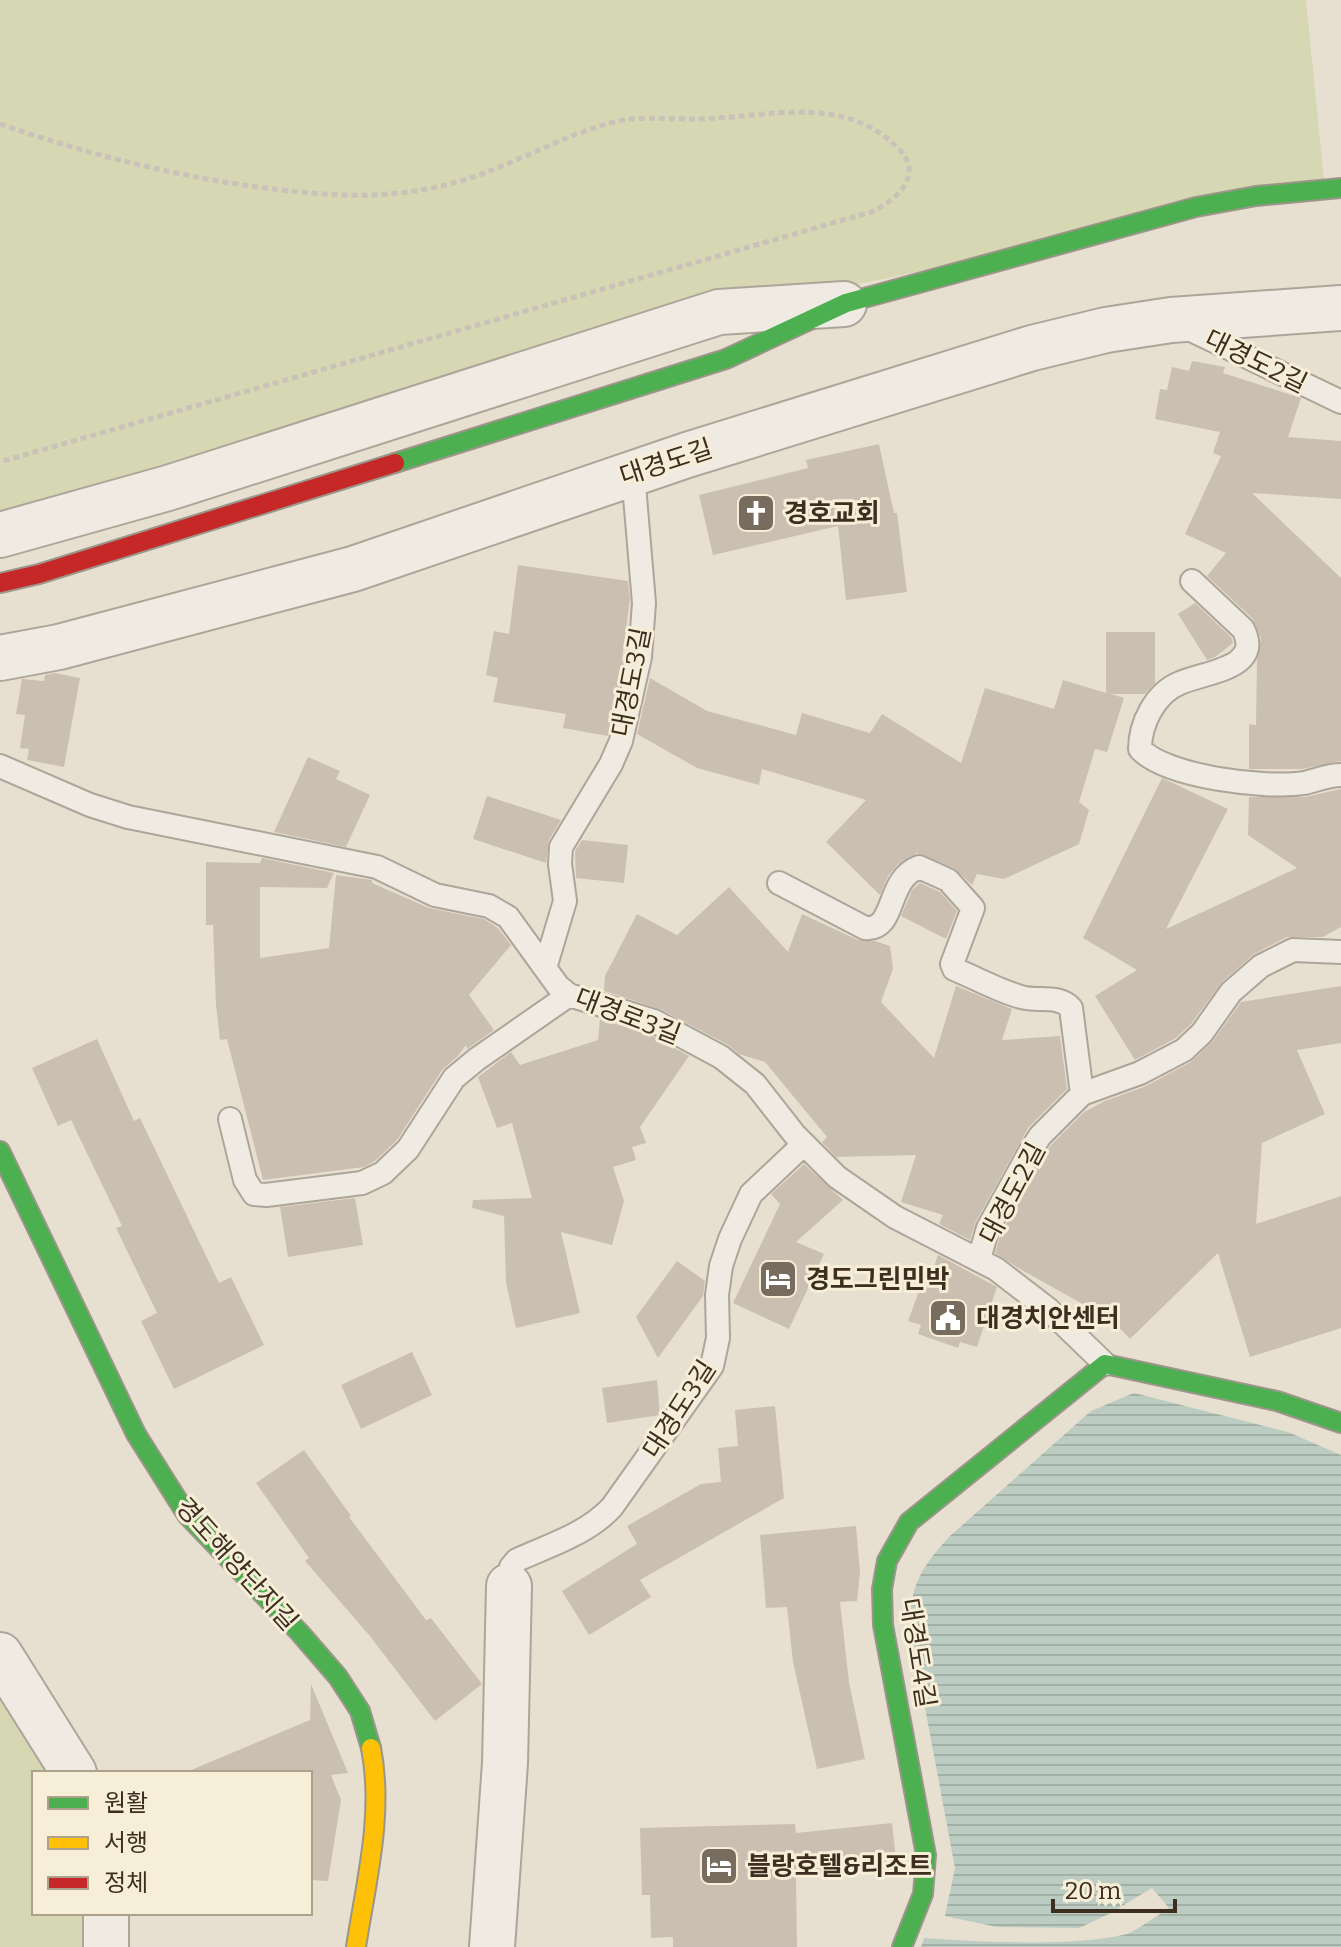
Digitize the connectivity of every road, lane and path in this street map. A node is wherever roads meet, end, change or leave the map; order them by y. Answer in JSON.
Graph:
{"nodes":[{"id":1,"x":0,"y":124,"type":"edge"},
{"id":2,"x":1341,"y":188,"type":"edge"},
{"id":3,"x":846,"y":303,"type":"junction"},
{"id":4,"x":1341,"y":308,"type":"edge"},
{"id":5,"x":1171,"y":320,"type":"junction"},
{"id":6,"x":1341,"y":402,"type":"edge"},
{"id":7,"x":0,"y":462,"type":"edge"},
{"id":8,"x":633,"y":473,"type":"junction"},
{"id":9,"x":0,"y":535,"type":"edge"},
{"id":10,"x":1192,"y":581,"type":"dead end"},
{"id":11,"x":0,"y":583,"type":"edge"},
{"id":12,"x":0,"y":658,"type":"edge"},
{"id":13,"x":0,"y":766,"type":"edge"},
{"id":14,"x":1341,"y":775,"type":"edge"},
{"id":15,"x":779,"y":883,"type":"dead end"},
{"id":16,"x":1341,"y":952,"type":"edge"},
{"id":17,"x":545,"y":968,"type":"junction"},
{"id":18,"x":569,"y":995,"type":"junction"},
{"id":19,"x":1082,"y":1094,"type":"junction"},
{"id":20,"x":230,"y":1119,"type":"dead end"},
{"id":21,"x":804,"y":1144,"type":"junction"},
{"id":22,"x":0,"y":1151,"type":"edge"},
{"id":23,"x":979,"y":1259,"type":"junction"},
{"id":24,"x":1105,"y":1364,"type":"junction"},
{"id":25,"x":1341,"y":1423,"type":"edge"},
{"id":26,"x":509,"y":1586,"type":"joint"},
{"id":27,"x":0,"y":1655,"type":"edge"},
{"id":28,"x":73,"y":1771,"type":"edge"},
{"id":29,"x":106,"y":1915,"type":"edge"},
{"id":30,"x":106,"y":1947,"type":"edge"},
{"id":31,"x":356,"y":1947,"type":"edge"},
{"id":32,"x":492,"y":1947,"type":"edge"},
{"id":33,"x":902,"y":1947,"type":"edge"}],
"edges":[{"from":1,"to":7,"type":"path"},
{"from":2,"to":3,"type":"street"},
{"from":3,"to":9,"type":"street"},
{"from":3,"to":11,"type":"street"},
{"from":4,"to":5,"type":"street","name":"대경도길"},
{"from":5,"to":6,"type":"lane","name":"대경도2길"},
{"from":5,"to":8,"type":"street","name":"대경도길"},
{"from":8,"to":12,"type":"street","name":"대경도길"},
{"from":8,"to":17,"type":"lane","name":"대경도3길"},
{"from":10,"to":14,"type":"lane"},
{"from":13,"to":17,"type":"lane","name":"대경로3길"},
{"from":15,"to":19,"type":"lane"},
{"from":16,"to":19,"type":"lane","name":"대경도2길"},
{"from":17,"to":18,"type":"lane","name":"대경로3길"},
{"from":18,"to":20,"type":"lane"},
{"from":18,"to":21,"type":"lane","name":"대경로3길"},
{"from":19,"to":23,"type":"lane","name":"대경도2길"},
{"from":21,"to":23,"type":"lane","name":"대경로3길"},
{"from":21,"to":26,"type":"lane","name":"대경도3길"},
{"from":22,"to":31,"type":"street","name":"경도해양단지길"},
{"from":23,"to":24,"type":"lane","name":"대경로3길"},
{"from":24,"to":25,"type":"street"},
{"from":24,"to":33,"type":"street","name":"대경도4길"},
{"from":26,"to":32,"type":"street"},
{"from":27,"to":28,"type":"street"},
{"from":29,"to":30,"type":"street"}]}
